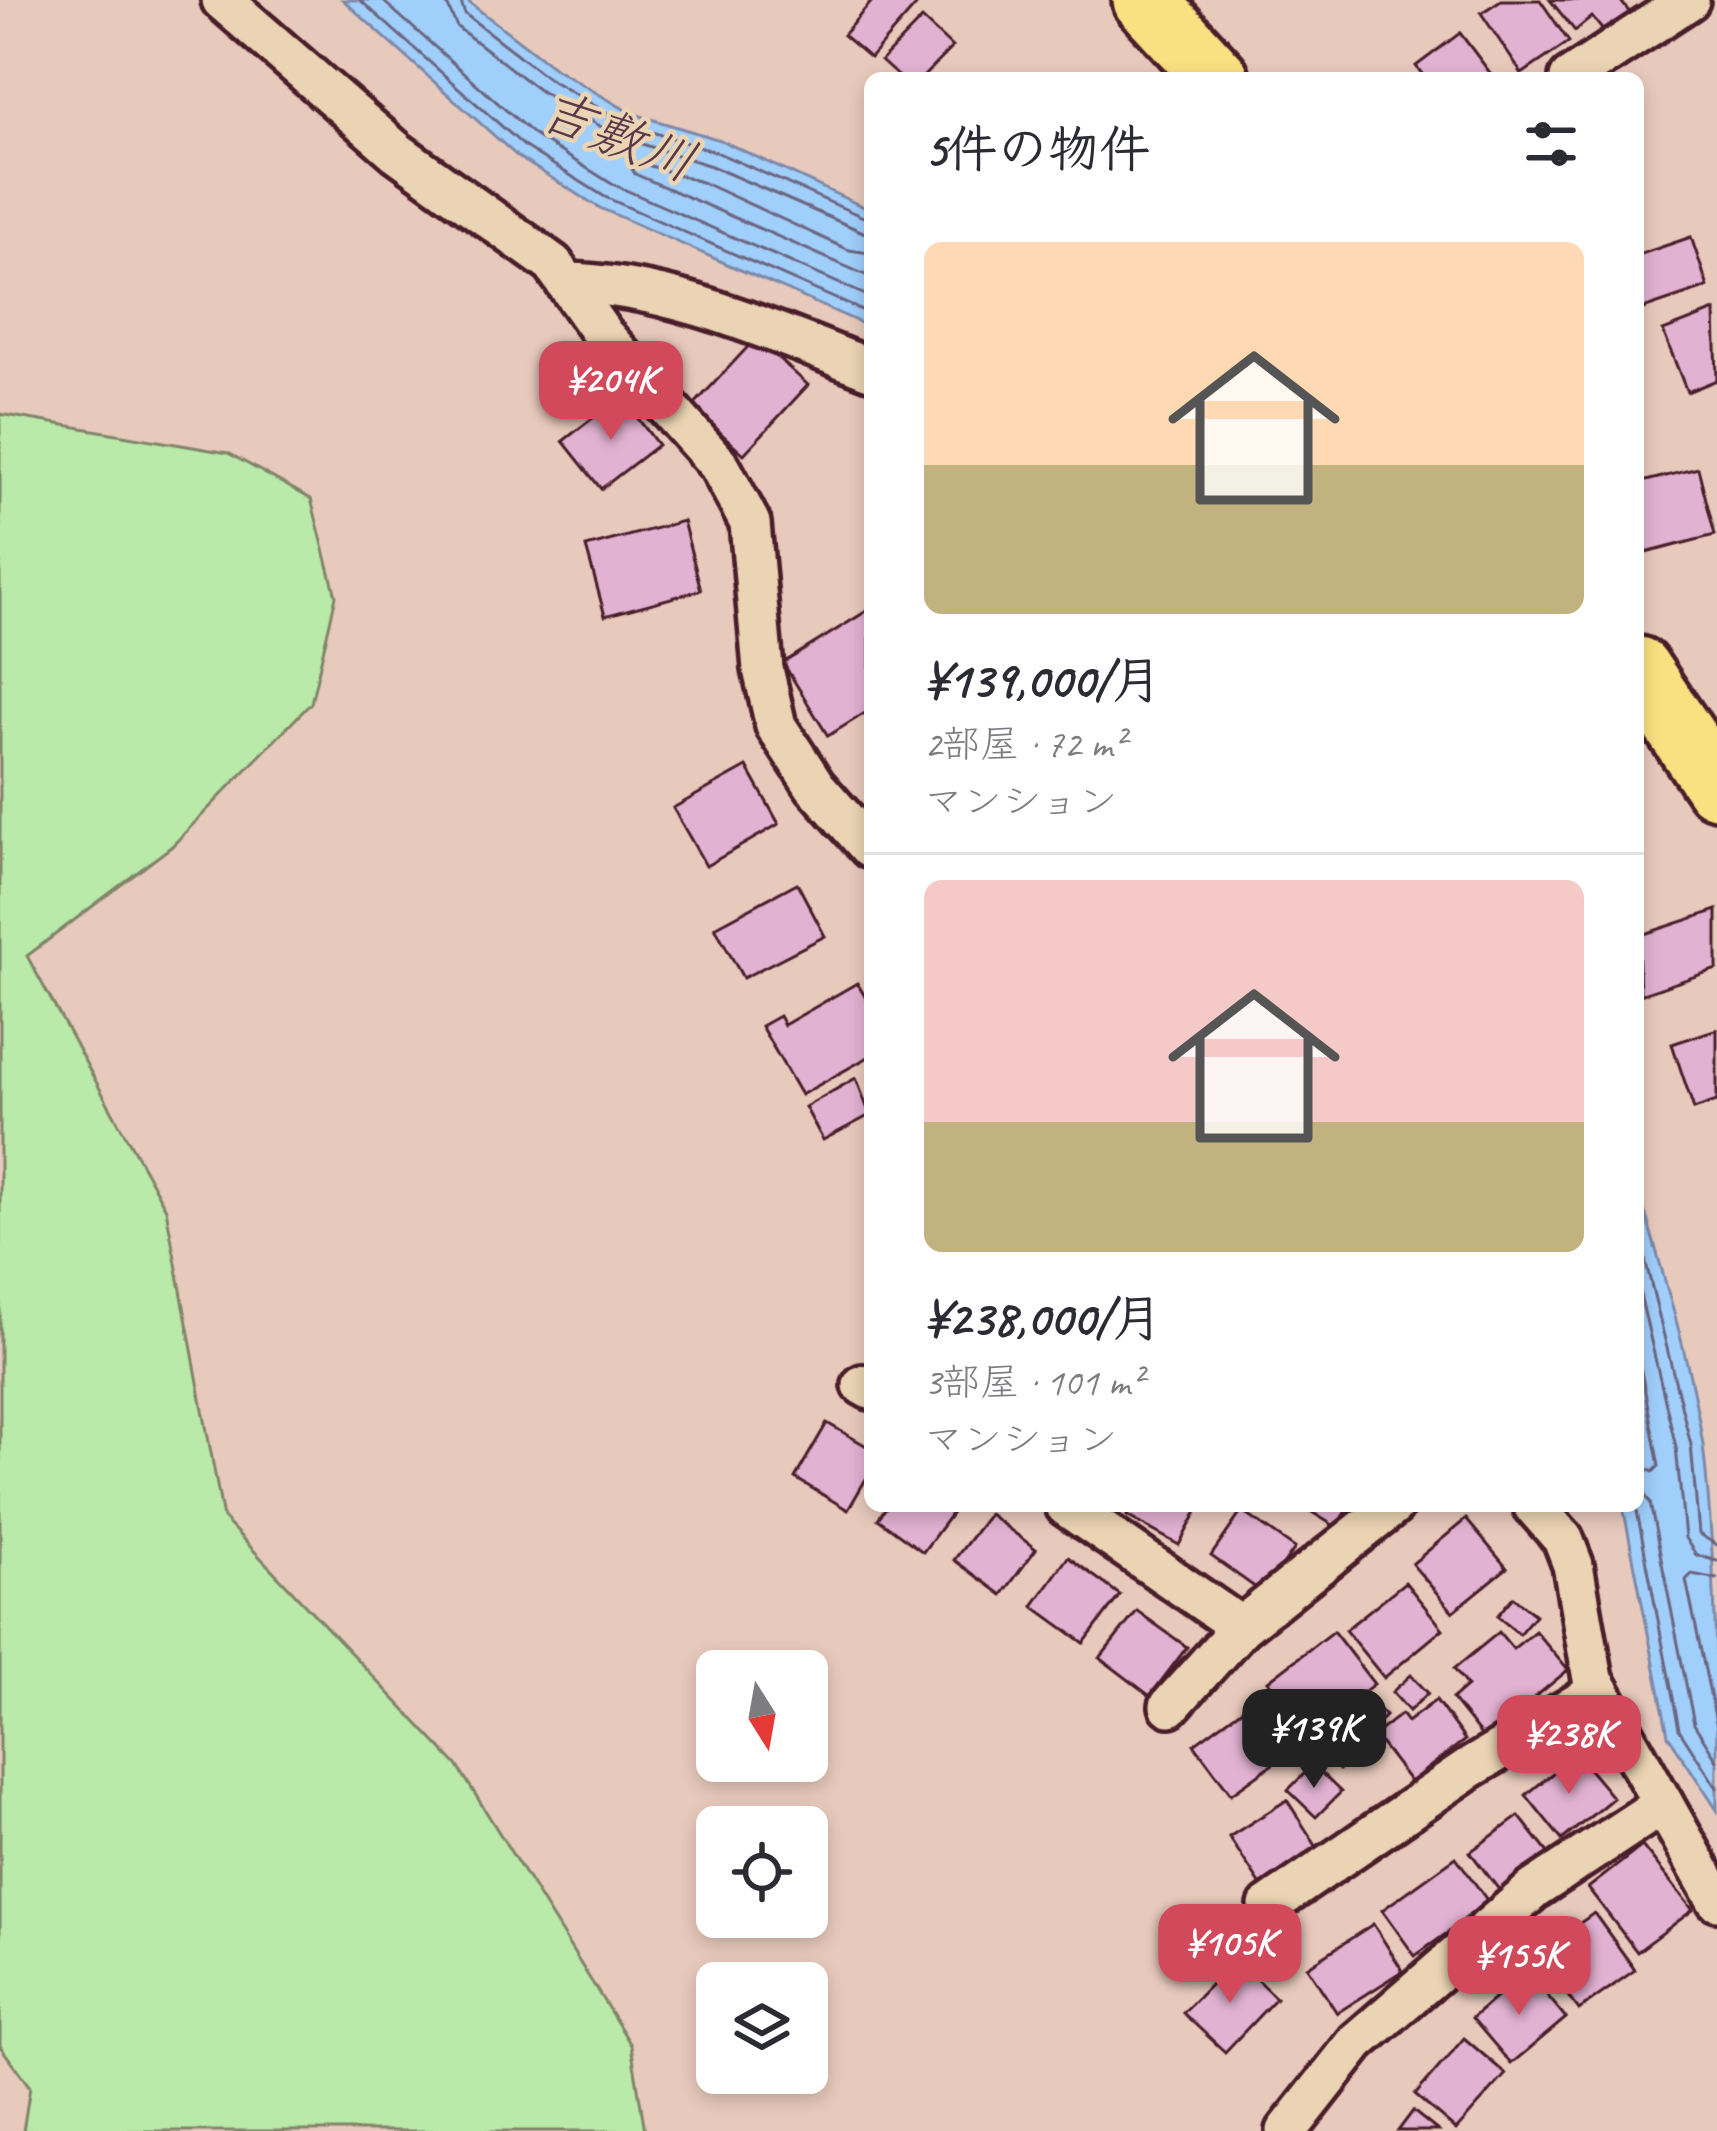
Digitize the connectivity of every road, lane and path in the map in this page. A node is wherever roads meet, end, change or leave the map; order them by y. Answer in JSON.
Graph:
{"nodes":[{"id":1,"x":222,"y":0,"type":"edge"},
{"id":2,"x":1145,"y":0,"type":"edge"},
{"id":3,"x":1689,"y":0,"type":"edge"},
{"id":4,"x":1211,"y":72,"type":"edge"},
{"id":5,"x":1579,"y":72,"type":"edge"},
{"id":6,"x":566,"y":283,"type":"junction"},
{"id":7,"x":864,"y":367,"type":"edge"},
{"id":8,"x":1644,"y":678,"type":"edge"},
{"id":9,"x":1717,"y":786,"type":"edge"},
{"id":10,"x":864,"y":841,"type":"edge"},
{"id":11,"x":1075,"y":1512,"type":"edge"},
{"id":12,"x":1385,"y":1512,"type":"edge"},
{"id":13,"x":1570,"y":1523,"type":"edge"},
{"id":14,"x":1241,"y":1627,"type":"junction"},
{"id":15,"x":1599,"y":1691,"type":"junction"},
{"id":16,"x":1170,"y":1706,"type":"dead end"},
{"id":17,"x":1663,"y":1804,"type":"junction"},
{"id":18,"x":1717,"y":1900,"type":"edge"},
{"id":19,"x":1269,"y":1906,"type":"dead end"},
{"id":20,"x":1286,"y":2131,"type":"edge"}],
"edges":[{"from":1,"to":6,"type":"street"},
{"from":2,"to":4,"type":"highway"},
{"from":3,"to":5,"type":"street"},
{"from":6,"to":7,"type":"street"},
{"from":6,"to":10,"type":"street"},
{"from":8,"to":9,"type":"highway"},
{"from":11,"to":14,"type":"street"},
{"from":12,"to":14,"type":"street"},
{"from":13,"to":15,"type":"street"},
{"from":14,"to":16,"type":"street"},
{"from":15,"to":17,"type":"street"},
{"from":15,"to":19,"type":"street"},
{"from":17,"to":18,"type":"street"},
{"from":17,"to":20,"type":"street"}]}
